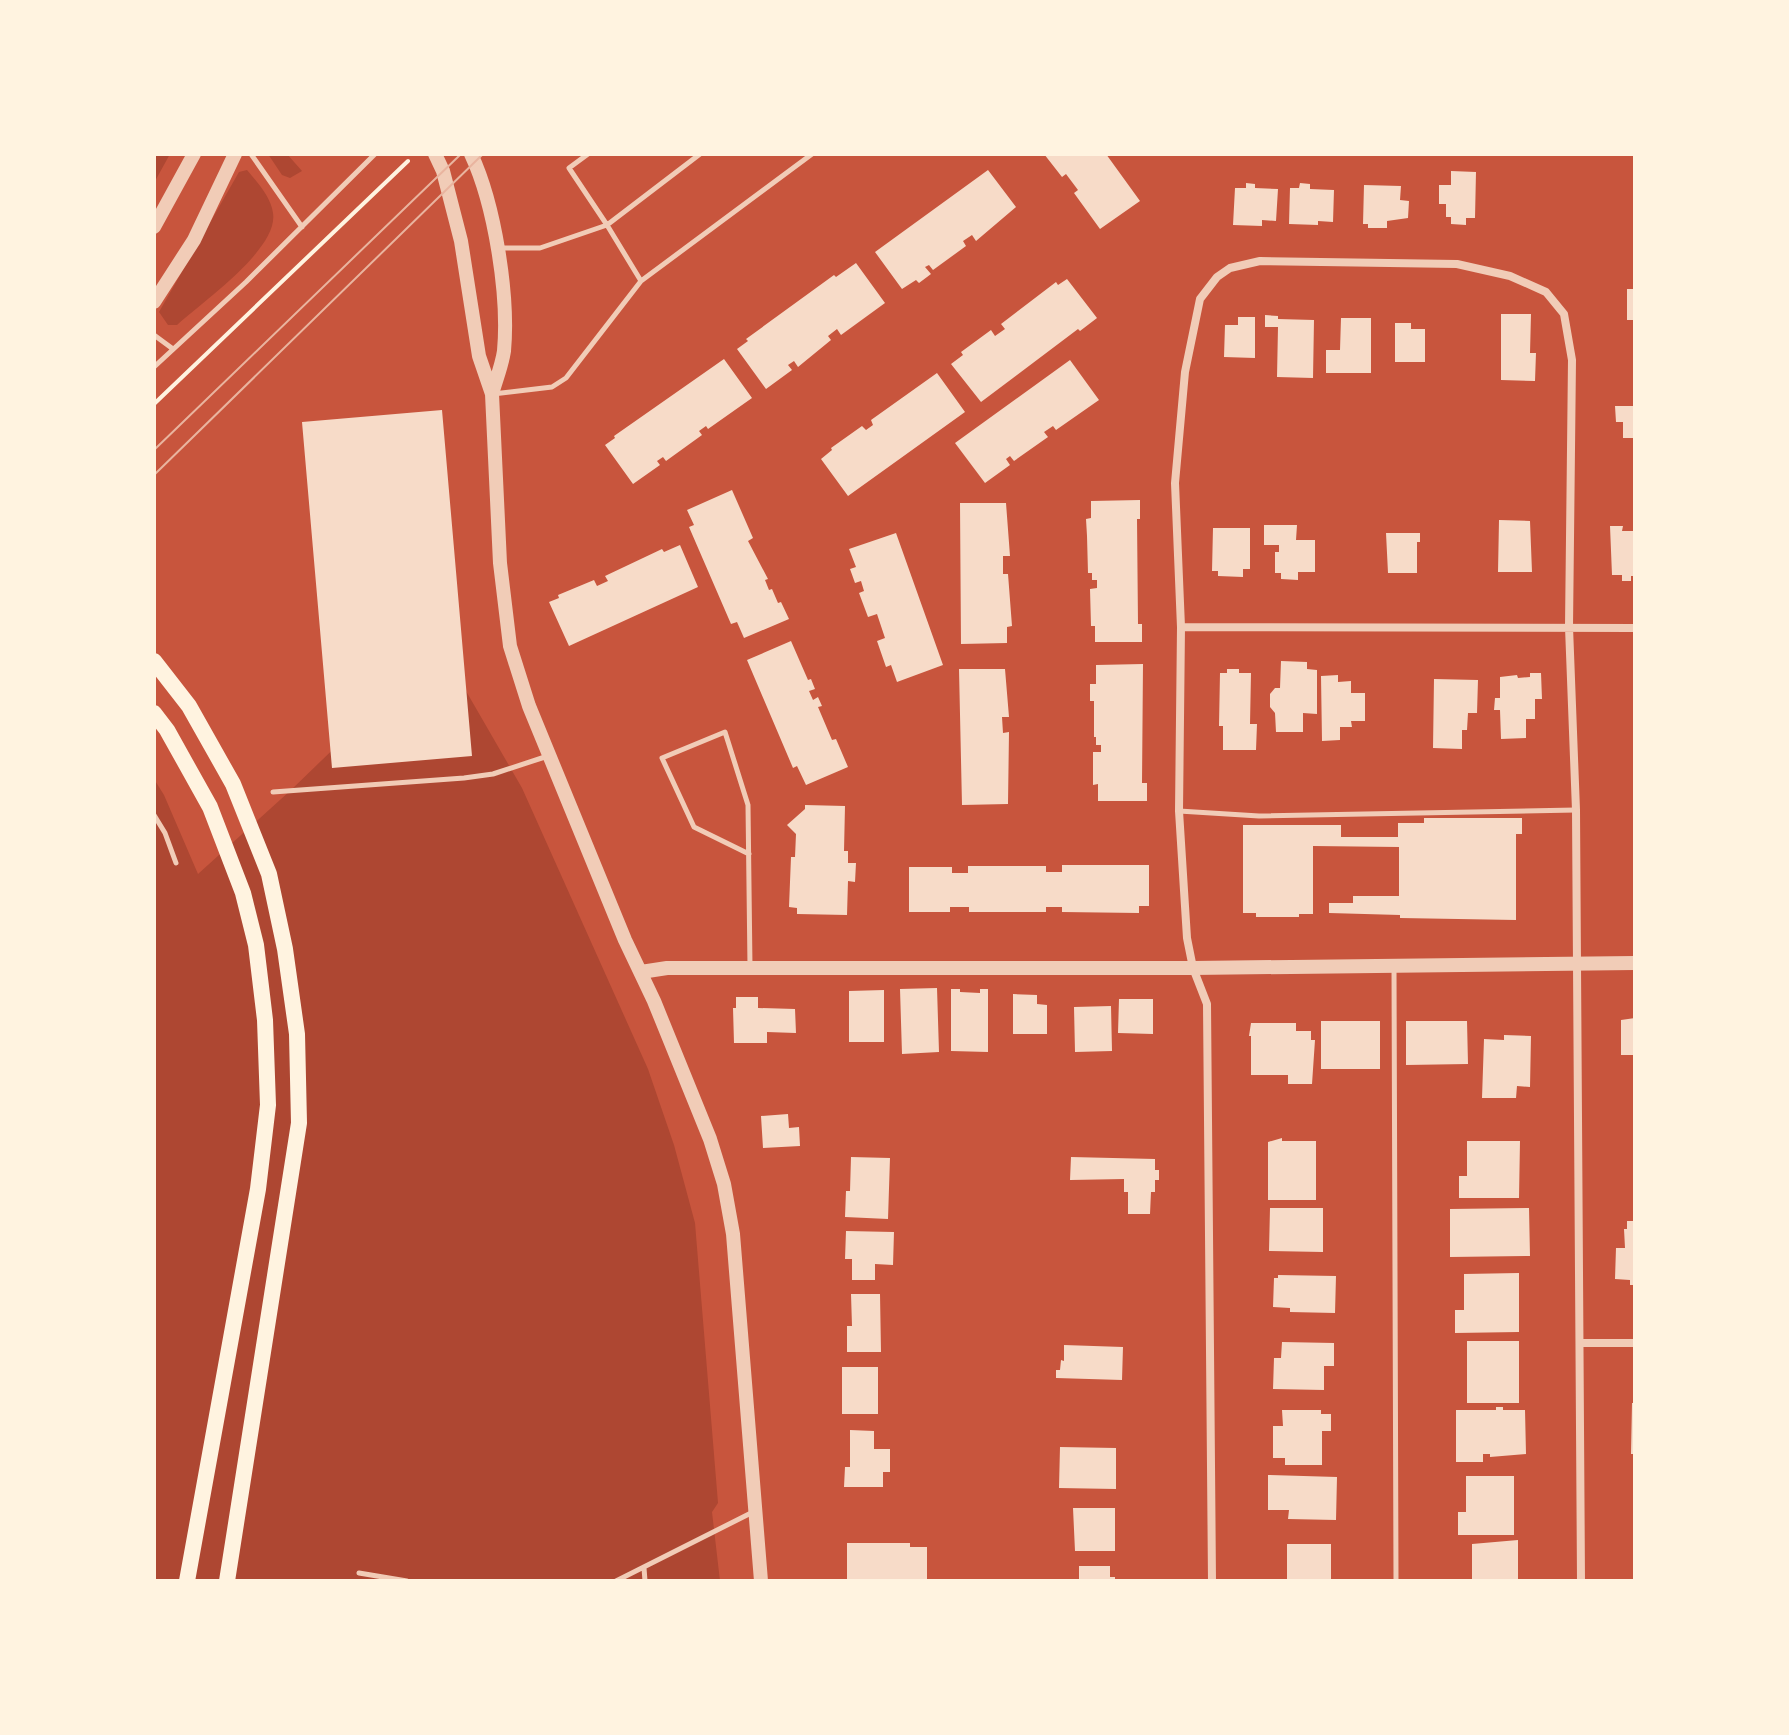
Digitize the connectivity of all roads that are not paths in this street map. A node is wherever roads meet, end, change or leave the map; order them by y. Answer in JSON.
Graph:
{"nodes":[{"id":1,"x":194,"y":154,"type":"edge"},
{"id":2,"x":235,"y":154,"type":"edge"},
{"id":3,"x":251,"y":154,"type":"edge"},
{"id":4,"x":375,"y":154,"type":"edge"},
{"id":5,"x":435,"y":154,"type":"edge"},
{"id":6,"x":471,"y":154,"type":"edge"},
{"id":7,"x":588,"y":154,"type":"edge"},
{"id":8,"x":700,"y":154,"type":"edge"},
{"id":9,"x":812,"y":154,"type":"edge"},
{"id":10,"x":607,"y":225,"type":"junction"},
{"id":11,"x":154,"y":227,"type":"edge"},
{"id":12,"x":302,"y":227,"type":"junction"},
{"id":13,"x":496,"y":248,"type":"junction"},
{"id":14,"x":641,"y":281,"type":"junction"},
{"id":15,"x":154,"y":302,"type":"edge"},
{"id":16,"x":154,"y":335,"type":"edge"},
{"id":17,"x":173,"y":349,"type":"junction"},
{"id":18,"x":154,"y":367,"type":"edge"},
{"id":19,"x":492,"y":394,"type":"junction"},
{"id":20,"x":1181,"y":627,"type":"junction"},
{"id":21,"x":1569,"y":627,"type":"junction"},
{"id":22,"x":1635,"y":628,"type":"edge"},
{"id":23,"x":154,"y":661,"type":"edge"},
{"id":24,"x":154,"y":713,"type":"edge"},
{"id":25,"x":549,"y":755,"type":"junction"},
{"id":26,"x":273,"y":792,"type":"dead end"},
{"id":27,"x":1576,"y":810,"type":"junction"},
{"id":28,"x":1179,"y":811,"type":"junction"},
{"id":29,"x":154,"y":815,"type":"edge"},
{"id":30,"x":749,"y":854,"type":"junction"},
{"id":31,"x":176,"y":863,"type":"dead end"},
{"id":32,"x":1576,"y":963,"type":"junction"},
{"id":33,"x":1635,"y":963,"type":"edge"},
{"id":34,"x":1394,"y":965,"type":"junction"},
{"id":35,"x":751,"y":968,"type":"junction"},
{"id":36,"x":1193,"y":968,"type":"junction"},
{"id":37,"x":641,"y":972,"type":"junction"},
{"id":38,"x":1580,"y":1343,"type":"junction"},
{"id":39,"x":1635,"y":1343,"type":"edge"},
{"id":40,"x":755,"y":1511,"type":"junction"},
{"id":41,"x":644,"y":1568,"type":"junction"},
{"id":42,"x":359,"y":1573,"type":"dead end"},
{"id":43,"x":187,"y":1581,"type":"edge"},
{"id":44,"x":227,"y":1581,"type":"edge"},
{"id":45,"x":407,"y":1581,"type":"edge"},
{"id":46,"x":616,"y":1581,"type":"edge"},
{"id":47,"x":645,"y":1581,"type":"edge"},
{"id":48,"x":761,"y":1581,"type":"edge"},
{"id":49,"x":1212,"y":1581,"type":"edge"},
{"id":50,"x":1396,"y":1581,"type":"edge"},
{"id":51,"x":1581,"y":1581,"type":"edge"}],
"edges":[{"from":1,"to":11,"type":"street"},
{"from":2,"to":15,"type":"street"},
{"from":3,"to":12,"type":"lane"},
{"from":4,"to":12,"type":"lane"},
{"from":5,"to":19,"type":"street"},
{"from":6,"to":13,"type":"street"},
{"from":7,"to":10,"type":"lane"},
{"from":8,"to":10,"type":"lane"},
{"from":9,"to":14,"type":"lane"},
{"from":10,"to":13,"type":"lane"},
{"from":10,"to":14,"type":"lane"},
{"from":12,"to":17,"type":"lane"},
{"from":13,"to":19,"type":"street"},
{"from":14,"to":19,"type":"lane"},
{"from":16,"to":17,"type":"lane"},
{"from":17,"to":18,"type":"lane"},
{"from":19,"to":25,"type":"street"},
{"from":20,"to":21,"type":"street"},
{"from":20,"to":21,"type":"street"},
{"from":20,"to":28,"type":"street"},
{"from":21,"to":22,"type":"street"},
{"from":21,"to":27,"type":"street"},
{"from":23,"to":44,"type":"main road"},
{"from":24,"to":43,"type":"main road"},
{"from":25,"to":26,"type":"lane"},
{"from":25,"to":37,"type":"street"},
{"from":27,"to":28,"type":"lane"},
{"from":27,"to":32,"type":"street"},
{"from":28,"to":36,"type":"street"},
{"from":29,"to":31,"type":"lane"},
{"from":30,"to":30,"type":"lane"},
{"from":30,"to":35,"type":"lane"},
{"from":32,"to":33,"type":"street"},
{"from":32,"to":34,"type":"street"},
{"from":32,"to":38,"type":"street"},
{"from":34,"to":36,"type":"street"},
{"from":34,"to":50,"type":"lane"},
{"from":35,"to":36,"type":"street"},
{"from":35,"to":37,"type":"street"},
{"from":36,"to":49,"type":"street"},
{"from":37,"to":40,"type":"street"},
{"from":38,"to":39,"type":"street"},
{"from":38,"to":51,"type":"street"},
{"from":40,"to":41,"type":"lane"},
{"from":40,"to":48,"type":"street"},
{"from":41,"to":46,"type":"lane"},
{"from":41,"to":47,"type":"lane"},
{"from":42,"to":45,"type":"lane"}]}
